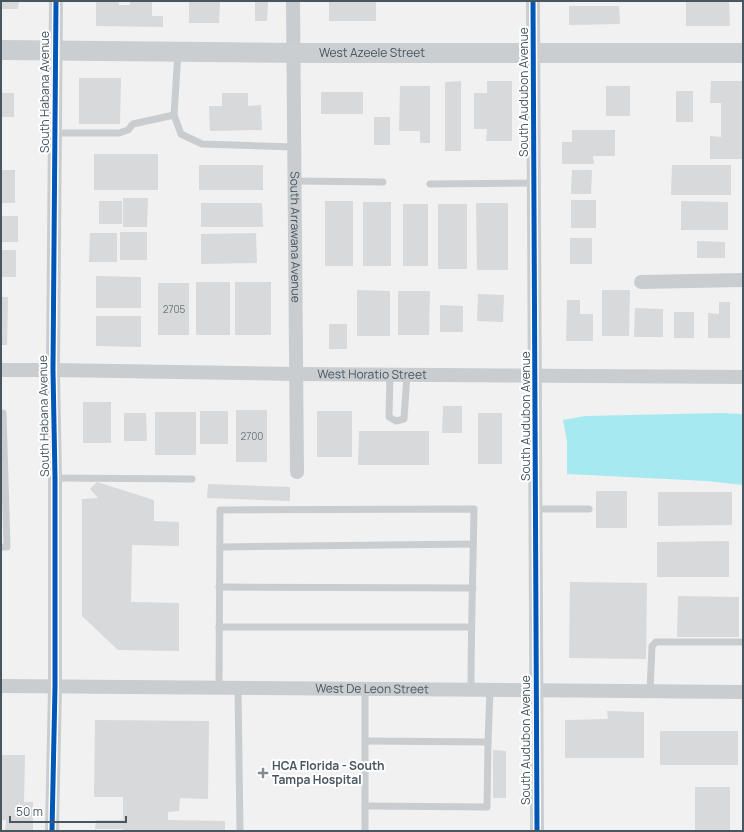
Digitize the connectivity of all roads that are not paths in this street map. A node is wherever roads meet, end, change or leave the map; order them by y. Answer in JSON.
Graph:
{"nodes":[{"id":1,"x":56,"y":1,"type":"edge"},
{"id":2,"x":294,"y":1,"type":"edge"},
{"id":3,"x":533,"y":1,"type":"edge"},
{"id":4,"x":1,"y":50,"type":"edge"},
{"id":5,"x":55,"y":51,"type":"junction"},
{"id":6,"x":178,"y":52,"type":"junction"},
{"id":7,"x":293,"y":53,"type":"junction"},
{"id":8,"x":534,"y":53,"type":"junction"},
{"id":9,"x":743,"y":53,"type":"edge"},
{"id":10,"x":174,"y":115,"type":"junction"},
{"id":11,"x":55,"y":133,"type":"junction"},
{"id":12,"x":294,"y":147,"type":"junction"},
{"id":13,"x":295,"y":181,"type":"junction"},
{"id":14,"x":383,"y":182,"type":"dead end"},
{"id":15,"x":534,"y":183,"type":"junction"},
{"id":16,"x":430,"y":184,"type":"dead end"},
{"id":17,"x":743,"y":280,"type":"edge"},
{"id":18,"x":641,"y":282,"type":"dead end"},
{"id":19,"x":1,"y":370,"type":"edge"},
{"id":20,"x":52,"y":370,"type":"junction"},
{"id":21,"x":296,"y":374,"type":"junction"},
{"id":22,"x":390,"y":375,"type":"junction"},
{"id":23,"x":407,"y":375,"type":"junction"},
{"id":24,"x":535,"y":376,"type":"junction"},
{"id":25,"x":743,"y":377,"type":"edge"},
{"id":26,"x":1,"y":413,"type":"edge"},
{"id":27,"x":297,"y":472,"type":"dead end"},
{"id":28,"x":55,"y":478,"type":"junction"},
{"id":29,"x":192,"y":479,"type":"dead end"},
{"id":30,"x":536,"y":509,"type":"junction"},
{"id":31,"x":589,"y":509,"type":"dead end"},
{"id":32,"x":474,"y":544,"type":"junction"},
{"id":33,"x":1,"y":547,"type":"edge"},
{"id":34,"x":220,"y":547,"type":"junction"},
{"id":35,"x":219,"y":587,"type":"junction"},
{"id":36,"x":473,"y":588,"type":"junction"},
{"id":37,"x":219,"y":627,"type":"junction"},
{"id":38,"x":471,"y":627,"type":"junction"},
{"id":39,"x":743,"y":642,"type":"edge"},
{"id":40,"x":1,"y":686,"type":"edge"},
{"id":41,"x":55,"y":687,"type":"junction"},
{"id":42,"x":219,"y":688,"type":"junction"},
{"id":43,"x":238,"y":689,"type":"junction"},
{"id":44,"x":365,"y":689,"type":"junction"},
{"id":45,"x":471,"y":690,"type":"junction"},
{"id":46,"x":490,"y":690,"type":"junction"},
{"id":47,"x":536,"y":691,"type":"junction"},
{"id":48,"x":650,"y":691,"type":"junction"},
{"id":49,"x":743,"y":692,"type":"edge"},
{"id":50,"x":365,"y":741,"type":"junction"},
{"id":51,"x":488,"y":742,"type":"junction"},
{"id":52,"x":365,"y":806,"type":"junction"},
{"id":53,"x":52,"y":831,"type":"edge"},
{"id":54,"x":240,"y":831,"type":"edge"},
{"id":55,"x":365,"y":831,"type":"edge"},
{"id":56,"x":536,"y":831,"type":"edge"}],
"edges":[{"from":1,"to":5,"type":"street","name":"South Habana Avenue"},
{"from":2,"to":7,"type":"street","name":"South Arrawana Avenue"},
{"from":3,"to":8,"type":"street","name":"South Audubon Avenue"},
{"from":4,"to":5,"type":"main road","name":"West Azeele Street"},
{"from":5,"to":6,"type":"main road","name":"West Azeele Street"},
{"from":5,"to":11,"type":"street","name":"South Habana Avenue"},
{"from":6,"to":7,"type":"main road","name":"West Azeele Street"},
{"from":6,"to":10,"type":"lane"},
{"from":7,"to":8,"type":"main road","name":"West Azeele Street"},
{"from":7,"to":12,"type":"street","name":"South Arrawana Avenue"},
{"from":8,"to":9,"type":"main road","name":"West Azeele Street"},
{"from":8,"to":15,"type":"street","name":"South Audubon Avenue"},
{"from":10,"to":11,"type":"lane"},
{"from":10,"to":12,"type":"lane"},
{"from":11,"to":20,"type":"street","name":"South Habana Avenue"},
{"from":12,"to":13,"type":"street","name":"South Arrawana Avenue"},
{"from":13,"to":14,"type":"lane"},
{"from":13,"to":21,"type":"street","name":"South Arrawana Avenue"},
{"from":15,"to":16,"type":"lane"},
{"from":15,"to":24,"type":"street","name":"South Audubon Avenue"},
{"from":17,"to":18,"type":"street"},
{"from":19,"to":20,"type":"street","name":"West Horatio Street"},
{"from":20,"to":21,"type":"street","name":"West Horatio Street"},
{"from":20,"to":28,"type":"street","name":"South Habana Avenue"},
{"from":21,"to":22,"type":"street","name":"West Horatio Street"},
{"from":21,"to":27,"type":"street","name":"South Arrawana Avenue"},
{"from":22,"to":23,"type":"street","name":"West Horatio Street"},
{"from":22,"to":23,"type":"lane"},
{"from":23,"to":24,"type":"street","name":"West Horatio Street"},
{"from":24,"to":25,"type":"street","name":"West Horatio Street"},
{"from":24,"to":30,"type":"street","name":"South Audubon Avenue"},
{"from":26,"to":33,"type":"lane"},
{"from":28,"to":29,"type":"lane"},
{"from":28,"to":41,"type":"street","name":"South Habana Avenue"},
{"from":30,"to":31,"type":"lane"},
{"from":30,"to":47,"type":"street","name":"South Audubon Avenue"},
{"from":32,"to":34,"type":"lane"},
{"from":32,"to":34,"type":"lane"},
{"from":32,"to":36,"type":"lane"},
{"from":34,"to":35,"type":"lane"},
{"from":35,"to":36,"type":"lane"},
{"from":35,"to":37,"type":"lane"},
{"from":36,"to":38,"type":"lane"},
{"from":37,"to":38,"type":"lane"},
{"from":37,"to":42,"type":"lane"},
{"from":38,"to":45,"type":"lane"},
{"from":39,"to":48,"type":"lane"},
{"from":40,"to":41,"type":"street","name":"West De Leon Street"},
{"from":41,"to":42,"type":"street","name":"West De Leon Street"},
{"from":41,"to":53,"type":"street","name":"South Habana Avenue"},
{"from":42,"to":43,"type":"street","name":"West De Leon Street"},
{"from":43,"to":44,"type":"street","name":"West De Leon Street"},
{"from":43,"to":54,"type":"lane"},
{"from":44,"to":45,"type":"street","name":"West De Leon Street"},
{"from":44,"to":50,"type":"lane"},
{"from":45,"to":46,"type":"street","name":"West De Leon Street"},
{"from":46,"to":47,"type":"street","name":"West De Leon Street"},
{"from":46,"to":51,"type":"lane"},
{"from":47,"to":48,"type":"street","name":"West De Leon Street"},
{"from":47,"to":56,"type":"street","name":"South Audubon Avenue"},
{"from":48,"to":49,"type":"street","name":"West De Leon Street"},
{"from":50,"to":51,"type":"lane"},
{"from":50,"to":52,"type":"lane"},
{"from":51,"to":52,"type":"lane"},
{"from":52,"to":55,"type":"lane"}]}
